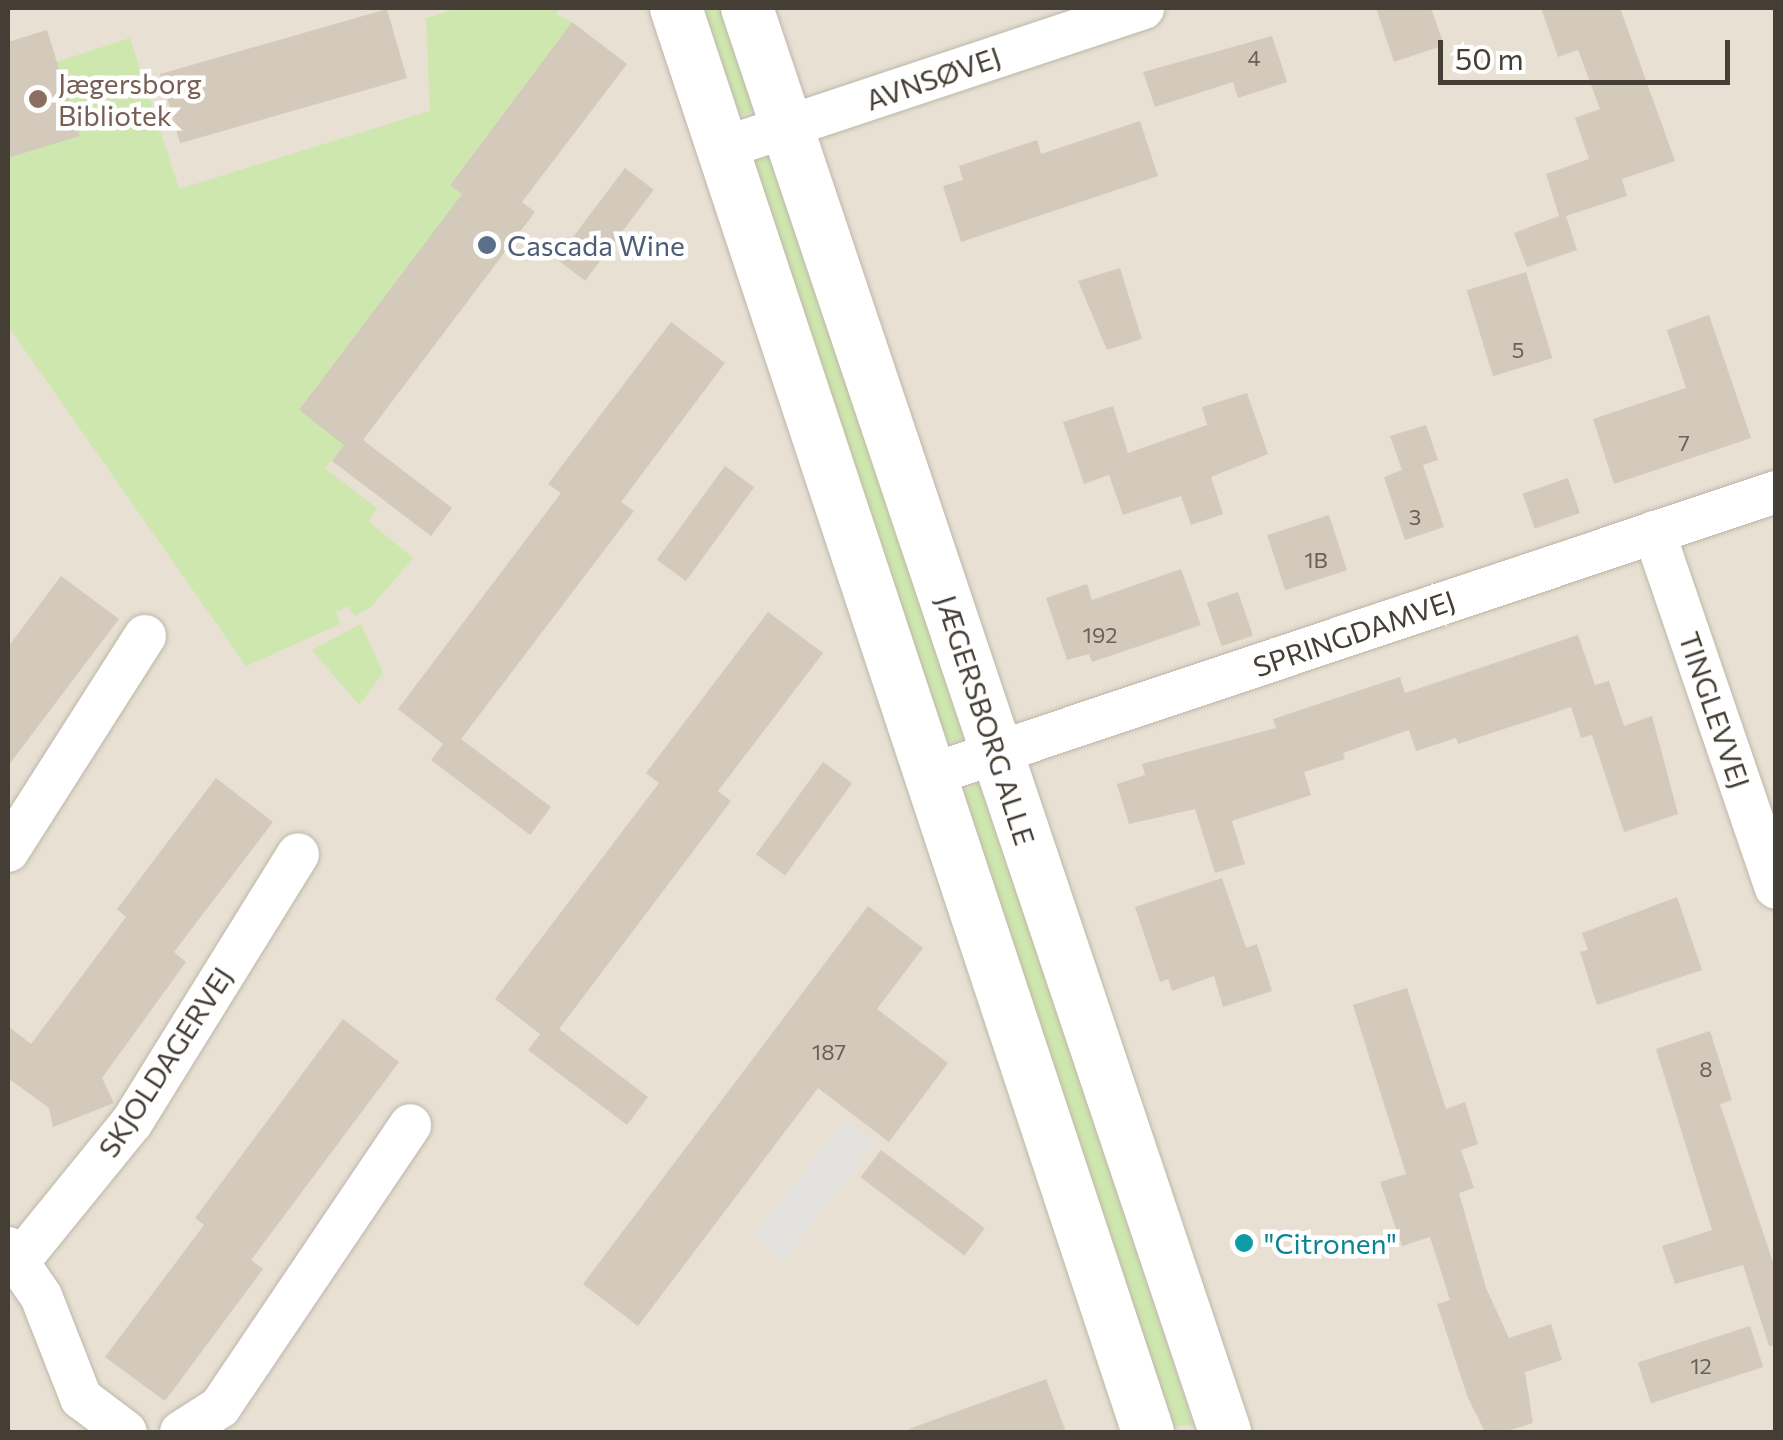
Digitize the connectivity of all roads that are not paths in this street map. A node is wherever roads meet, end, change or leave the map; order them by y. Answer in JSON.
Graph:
{"nodes":[{"id":1,"x":676,"y":8,"type":"edge"},
{"id":2,"x":748,"y":8,"type":"edge"},
{"id":3,"x":1143,"y":8,"type":"edge"},
{"id":4,"x":787,"y":126,"type":"junction"},
{"id":5,"x":723,"y":148,"type":"junction"},
{"id":6,"x":1776,"y":492,"type":"edge"},
{"id":7,"x":1654,"y":532,"type":"junction"},
{"id":8,"x":146,"y":636,"type":"dead end"},
{"id":9,"x":997,"y":752,"type":"junction"},
{"id":10,"x":933,"y":774,"type":"junction"},
{"id":11,"x":8,"y":851,"type":"edge"},
{"id":12,"x":298,"y":854,"type":"dead end"},
{"id":13,"x":1776,"y":888,"type":"edge"},
{"id":14,"x":410,"y":1125,"type":"dead end"},
{"id":15,"x":13,"y":1254,"type":"edge"},
{"id":16,"x":126,"y":1432,"type":"edge"},
{"id":17,"x":181,"y":1432,"type":"edge"},
{"id":18,"x":1148,"y":1432,"type":"edge"},
{"id":19,"x":1225,"y":1432,"type":"edge"}],
"edges":[{"from":1,"to":5,"type":"street"},
{"from":2,"to":4,"type":"street","name":"JÆGERSBORG ALLE"},
{"from":3,"to":4,"type":"street","name":"AVNSØVEJ"},
{"from":4,"to":5,"type":"street","name":"AVNSØVEJ"},
{"from":4,"to":9,"type":"street","name":"JÆGERSBORG ALLE"},
{"from":5,"to":10,"type":"street"},
{"from":6,"to":7,"type":"street","name":"SPRINGDAMVEJ"},
{"from":7,"to":9,"type":"street","name":"SPRINGDAMVEJ"},
{"from":7,"to":13,"type":"street","name":"TINGLEVVEJ"},
{"from":8,"to":11,"type":"street"},
{"from":9,"to":10,"type":"street","name":"SPRINGDAMVEJ"},
{"from":9,"to":19,"type":"street","name":"JÆGERSBORG ALLE"},
{"from":10,"to":18,"type":"street"},
{"from":12,"to":15,"type":"street","name":"SKJOLDAGERVEJ"},
{"from":14,"to":17,"type":"street"},
{"from":15,"to":16,"type":"street","name":"SKJOLDAGERVEJ"}]}
